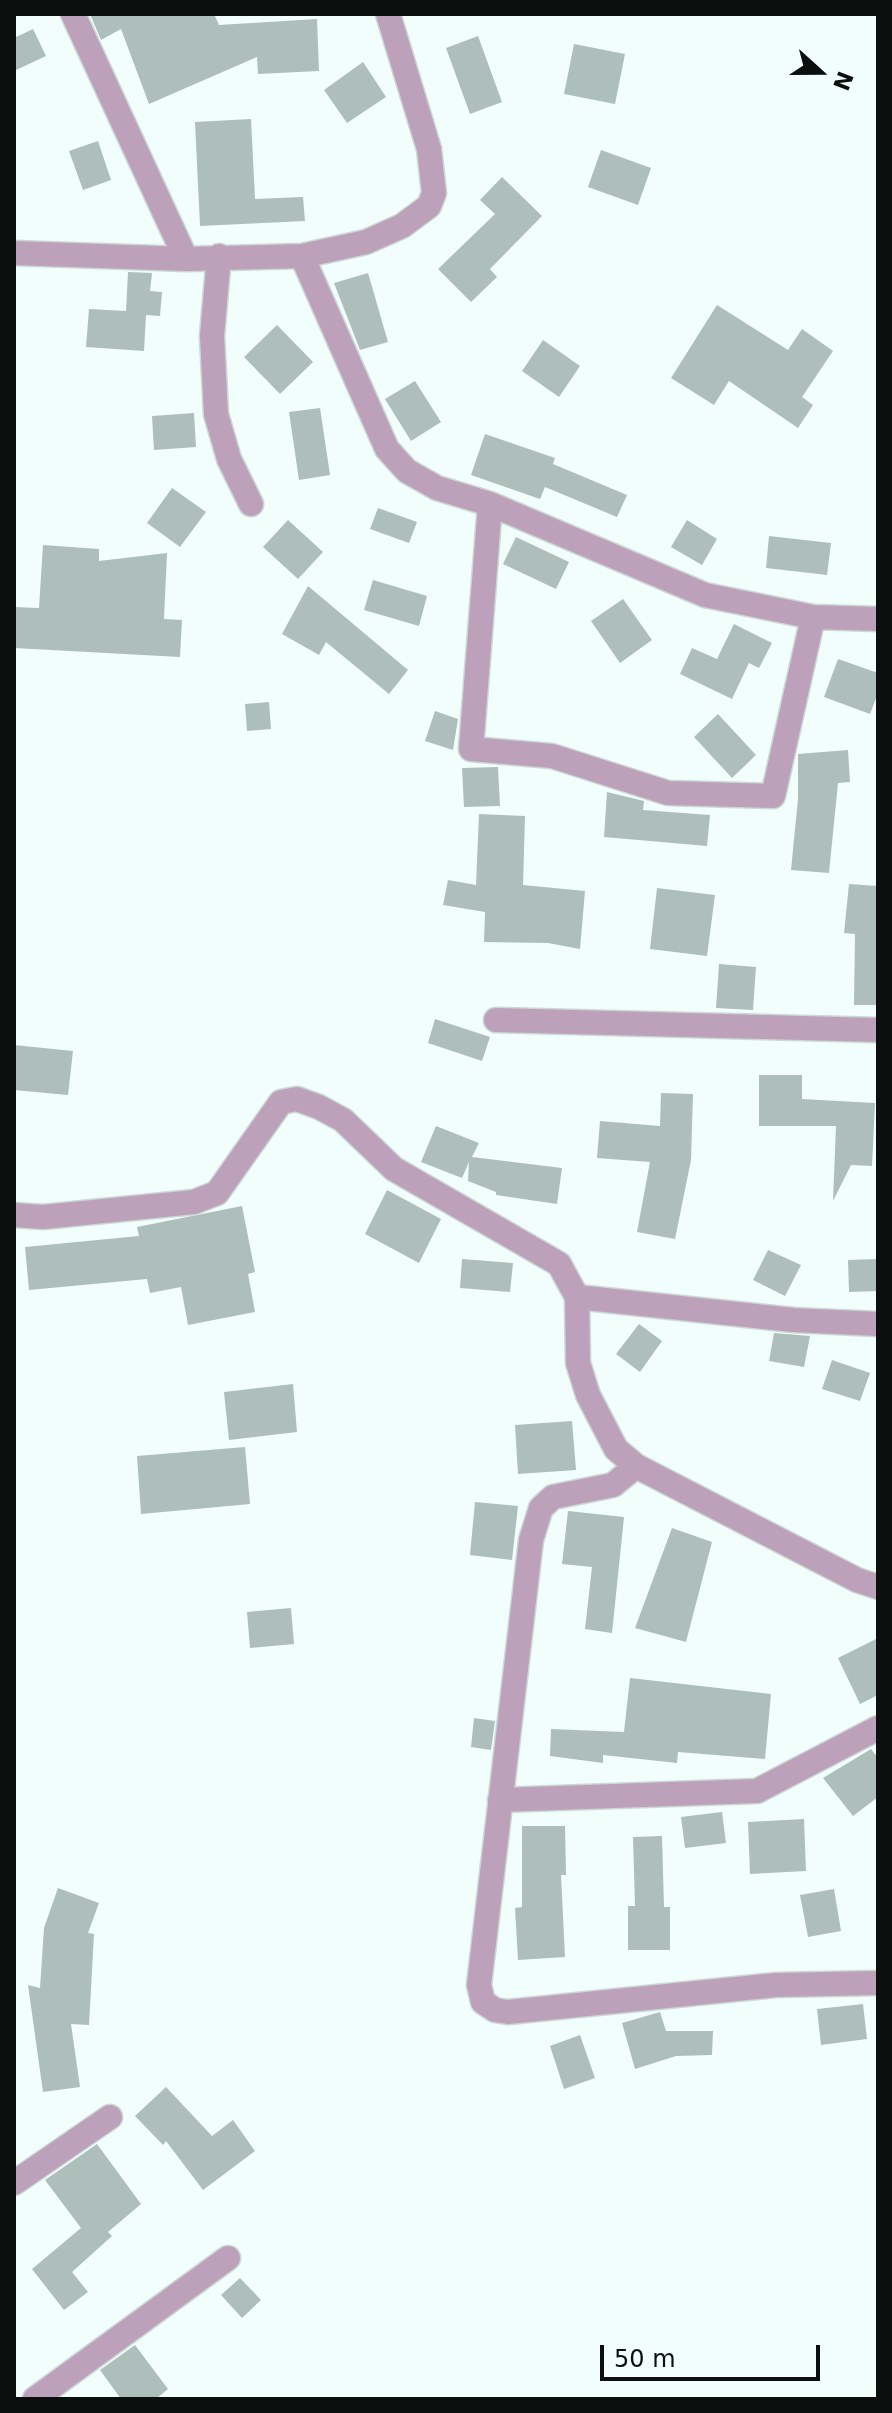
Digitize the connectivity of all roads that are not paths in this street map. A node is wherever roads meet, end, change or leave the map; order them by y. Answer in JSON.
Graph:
{"nodes":[{"id":1,"x":73,"y":14,"type":"edge"},
{"id":2,"x":388,"y":14,"type":"edge"},
{"id":3,"x":14,"y":253,"type":"edge"},
{"id":4,"x":219,"y":256,"type":"junction"},
{"id":5,"x":302,"y":256,"type":"junction"},
{"id":6,"x":186,"y":259,"type":"junction"},
{"id":7,"x":251,"y":504,"type":"dead end"},
{"id":8,"x":490,"y":504,"type":"junction"},
{"id":9,"x":813,"y":617,"type":"junction"},
{"id":10,"x":878,"y":619,"type":"edge"},
{"id":11,"x":496,"y":1020,"type":"dead end"},
{"id":12,"x":878,"y":1030,"type":"edge"},
{"id":13,"x":14,"y":1215,"type":"edge"},
{"id":14,"x":577,"y":1297,"type":"junction"},
{"id":15,"x":878,"y":1324,"type":"edge"},
{"id":16,"x":636,"y":1466,"type":"junction"},
{"id":17,"x":878,"y":1587,"type":"edge"},
{"id":18,"x":878,"y":1728,"type":"edge"},
{"id":19,"x":500,"y":1800,"type":"junction"},
{"id":20,"x":878,"y":1983,"type":"edge"},
{"id":21,"x":110,"y":2117,"type":"dead end"},
{"id":22,"x":14,"y":2183,"type":"edge"},
{"id":23,"x":228,"y":2258,"type":"dead end"},
{"id":24,"x":35,"y":2399,"type":"edge"}],
"edges":[{"from":1,"to":6,"type":"street"},
{"from":2,"to":5,"type":"street"},
{"from":3,"to":6,"type":"street"},
{"from":4,"to":5,"type":"street"},
{"from":4,"to":6,"type":"street"},
{"from":4,"to":7,"type":"street"},
{"from":5,"to":8,"type":"street"},
{"from":8,"to":9,"type":"street"},
{"from":8,"to":9,"type":"street"},
{"from":9,"to":10,"type":"street"},
{"from":11,"to":12,"type":"street"},
{"from":13,"to":14,"type":"street"},
{"from":14,"to":15,"type":"street"},
{"from":14,"to":16,"type":"street"},
{"from":16,"to":17,"type":"street"},
{"from":16,"to":19,"type":"street"},
{"from":18,"to":19,"type":"street"},
{"from":19,"to":20,"type":"street"},
{"from":21,"to":22,"type":"street"},
{"from":23,"to":24,"type":"street"}]}
